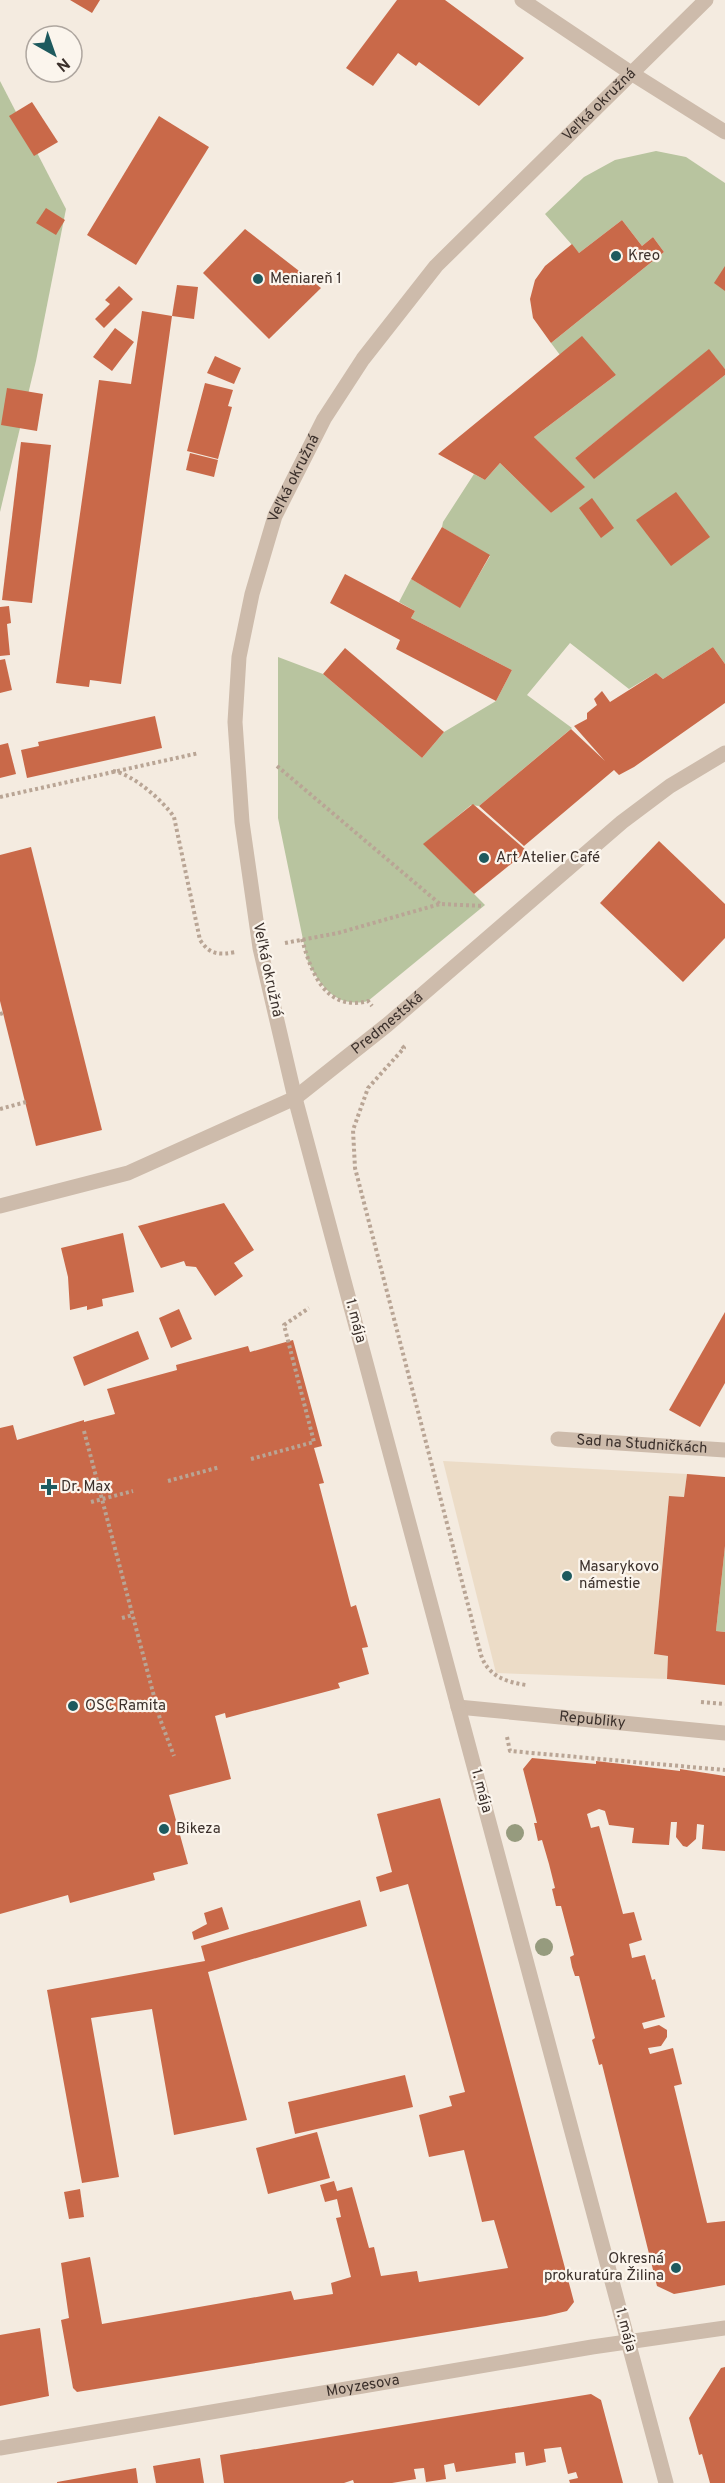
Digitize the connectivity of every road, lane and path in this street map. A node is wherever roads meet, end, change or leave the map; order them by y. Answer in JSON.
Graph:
{"nodes":[{"id":1,"x":522,"y":0,"type":"edge"},
{"id":2,"x":706,"y":0,"type":"edge"},
{"id":3,"x":631,"y":73,"type":"junction"},
{"id":4,"x":725,"y":132,"type":"edge"},
{"id":5,"x":199,"y":753,"type":"dead end"},
{"id":6,"x":725,"y":753,"type":"edge"},
{"id":7,"x":277,"y":766,"type":"dead end"},
{"id":8,"x":113,"y":771,"type":"junction"},
{"id":9,"x":0,"y":798,"type":"edge"},
{"id":10,"x":440,"y":904,"type":"junction"},
{"id":11,"x":484,"y":906,"type":"dead end"},
{"id":12,"x":302,"y":939,"type":"junction"},
{"id":13,"x":296,"y":940,"type":"dead end"},
{"id":14,"x":225,"y":954,"type":"dead end"},
{"id":15,"x":369,"y":1001,"type":"dead end"},
{"id":16,"x":404,"y":1048,"type":"dead end"},
{"id":17,"x":295,"y":1098,"type":"junction"},
{"id":18,"x":26,"y":1102,"type":"dead end"},
{"id":19,"x":0,"y":1109,"type":"edge"},
{"id":20,"x":0,"y":1206,"type":"edge"},
{"id":21,"x":309,"y":1308,"type":"dead end"},
{"id":22,"x":84,"y":1431,"type":"dead end"},
{"id":23,"x":558,"y":1439,"type":"dead end"},
{"id":24,"x":725,"y":1450,"type":"edge"},
{"id":25,"x":251,"y":1459,"type":"dead end"},
{"id":26,"x":220,"y":1467,"type":"dead end"},
{"id":27,"x":168,"y":1481,"type":"dead end"},
{"id":28,"x":133,"y":1491,"type":"dead end"},
{"id":29,"x":102,"y":1499,"type":"junction"},
{"id":30,"x":91,"y":1502,"type":"dead end"},
{"id":31,"x":133,"y":1615,"type":"junction"},
{"id":32,"x":122,"y":1618,"type":"dead end"},
{"id":33,"x":495,"y":1682,"type":"dead end"},
{"id":34,"x":458,"y":1707,"type":"junction"},
{"id":35,"x":725,"y":1733,"type":"edge"},
{"id":36,"x":508,"y":1742,"type":"dead end"},
{"id":37,"x":174,"y":1756,"type":"dead end"},
{"id":38,"x":725,"y":1770,"type":"edge"},
{"id":39,"x":194,"y":1821,"type":"dead end"},
{"id":40,"x":177,"y":1826,"type":"dead end"},
{"id":41,"x":725,"y":2328,"type":"edge"},
{"id":42,"x":628,"y":2342,"type":"junction"},
{"id":43,"x":0,"y":2448,"type":"edge"},
{"id":44,"x":666,"y":2483,"type":"edge"}],
"edges":[{"from":1,"to":3,"type":"street"},
{"from":2,"to":3,"type":"street","name":"Veľká okružná"},
{"from":3,"to":4,"type":"street"},
{"from":3,"to":17,"type":"street","name":"Veľká okružná"},
{"from":5,"to":8,"type":"path"},
{"from":6,"to":17,"type":"street","name":"Predmestská"},
{"from":7,"to":10,"type":"path"},
{"from":8,"to":9,"type":"path"},
{"from":8,"to":14,"type":"path"},
{"from":10,"to":11,"type":"path"},
{"from":10,"to":12,"type":"path"},
{"from":12,"to":13,"type":"path"},
{"from":12,"to":15,"type":"path"},
{"from":16,"to":33,"type":"path"},
{"from":17,"to":20,"type":"street","name":"Predmestská"},
{"from":17,"to":34,"type":"street","name":"1. mája"},
{"from":18,"to":19,"type":"path"},
{"from":21,"to":25,"type":"path"},
{"from":22,"to":29,"type":"path"},
{"from":23,"to":24,"type":"street","name":"Sad na Studničkách"},
{"from":26,"to":27,"type":"path"},
{"from":28,"to":29,"type":"path"},
{"from":29,"to":30,"type":"path"},
{"from":29,"to":31,"type":"path"},
{"from":31,"to":32,"type":"path"},
{"from":31,"to":37,"type":"path"},
{"from":34,"to":35,"type":"street","name":"Republiky"},
{"from":34,"to":42,"type":"street","name":"1. mája"},
{"from":36,"to":38,"type":"path"},
{"from":39,"to":40,"type":"path"},
{"from":41,"to":42,"type":"street","name":"Moyzesova"},
{"from":42,"to":43,"type":"street","name":"Moyzesova"},
{"from":42,"to":44,"type":"street","name":"1. mája"}]}
